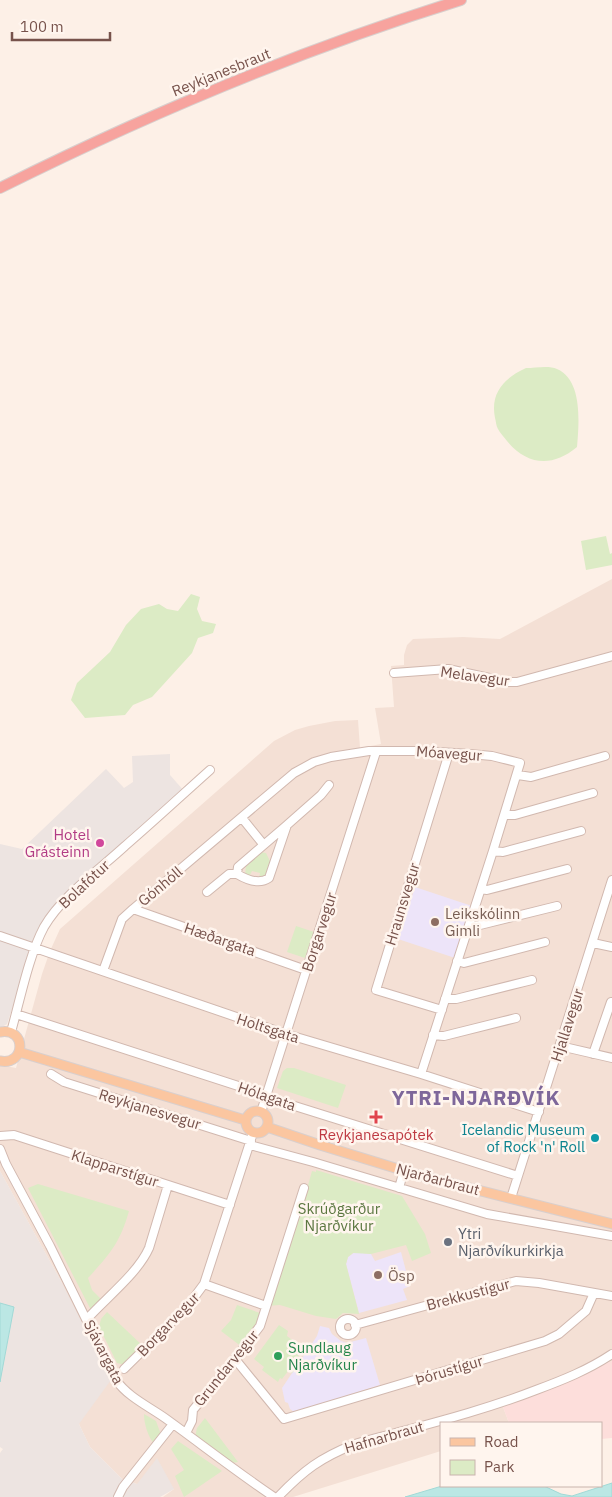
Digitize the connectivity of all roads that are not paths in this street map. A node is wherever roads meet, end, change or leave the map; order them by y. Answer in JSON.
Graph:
{"nodes":[{"id":1,"x":461,"y":0,"type":"edge"},
{"id":2,"x":0,"y":188,"type":"edge"},
{"id":3,"x":612,"y":656,"type":"edge"},
{"id":4,"x":394,"y":673,"type":"dead end"},
{"id":5,"x":376,"y":752,"type":"junction"},
{"id":6,"x":449,"y":753,"type":"junction"},
{"id":7,"x":605,"y":756,"type":"dead end"},
{"id":8,"x":210,"y":770,"type":"dead end"},
{"id":9,"x":518,"y":775,"type":"junction"},
{"id":10,"x":329,"y":785,"type":"dead end"},
{"id":11,"x":593,"y":793,"type":"dead end"},
{"id":12,"x":505,"y":815,"type":"junction"},
{"id":13,"x":242,"y":818,"type":"junction"},
{"id":14,"x":287,"y":825,"type":"junction"},
{"id":15,"x":581,"y":831,"type":"dead end"},
{"id":16,"x":263,"y":844,"type":"junction"},
{"id":17,"x":493,"y":851,"type":"junction"},
{"id":18,"x":567,"y":869,"type":"dead end"},
{"id":19,"x":238,"y":874,"type":"junction"},
{"id":20,"x":612,"y":880,"type":"edge"},
{"id":21,"x":481,"y":889,"type":"junction"},
{"id":22,"x":206,"y":892,"type":"dead end"},
{"id":23,"x":557,"y":906,"type":"dead end"},
{"id":24,"x":133,"y":908,"type":"junction"},
{"id":25,"x":469,"y":925,"type":"junction"},
{"id":26,"x":0,"y":936,"type":"edge"},
{"id":27,"x":545,"y":942,"type":"dead end"},
{"id":28,"x":593,"y":943,"type":"junction"},
{"id":29,"x":612,"y":947,"type":"edge"},
{"id":30,"x":35,"y":948,"type":"junction"},
{"id":31,"x":458,"y":961,"type":"junction"},
{"id":32,"x":306,"y":970,"type":"junction"},
{"id":33,"x":103,"y":971,"type":"junction"},
{"id":34,"x":532,"y":980,"type":"dead end"},
{"id":35,"x":445,"y":999,"type":"junction"},
{"id":36,"x":611,"y":1002,"type":"edge"},
{"id":37,"x":442,"y":1010,"type":"junction"},
{"id":38,"x":16,"y":1014,"type":"junction"},
{"id":39,"x":516,"y":1018,"type":"dead end"},
{"id":40,"x":0,"y":1032,"type":"edge"},
{"id":41,"x":11,"y":1032,"type":"junction"},
{"id":42,"x":286,"y":1034,"type":"junction"},
{"id":43,"x":433,"y":1035,"type":"junction"},
{"id":44,"x":560,"y":1046,"type":"junction"},
{"id":45,"x":19,"y":1052,"type":"junction"},
{"id":46,"x":594,"y":1054,"type":"junction"},
{"id":47,"x":612,"y":1058,"type":"edge"},
{"id":48,"x":0,"y":1063,"type":"edge"},
{"id":49,"x":51,"y":1074,"type":"dead end"},
{"id":50,"x":420,"y":1074,"type":"junction"},
{"id":51,"x":266,"y":1095,"type":"junction"},
{"id":52,"x":261,"y":1112,"type":"junction"},
{"id":53,"x":539,"y":1112,"type":"junction"},
{"id":54,"x":246,"y":1120,"type":"junction"},
{"id":55,"x":267,"y":1127,"type":"junction"},
{"id":56,"x":0,"y":1136,"type":"edge"},
{"id":57,"x":251,"y":1140,"type":"junction"},
{"id":58,"x":0,"y":1149,"type":"edge"},
{"id":59,"x":3,"y":1162,"type":"edge"},
{"id":60,"x":404,"y":1170,"type":"junction"},
{"id":61,"x":518,"y":1176,"type":"junction"},
{"id":62,"x":168,"y":1185,"type":"junction"},
{"id":63,"x":304,"y":1188,"type":"dead end"},
{"id":64,"x":399,"y":1188,"type":"junction"},
{"id":65,"x":511,"y":1198,"type":"junction"},
{"id":66,"x":230,"y":1205,"type":"junction"},
{"id":67,"x":612,"y":1223,"type":"edge"},
{"id":68,"x":612,"y":1236,"type":"edge"},
{"id":69,"x":204,"y":1284,"type":"junction"},
{"id":70,"x":594,"y":1293,"type":"junction"},
{"id":71,"x":612,"y":1296,"type":"edge"},
{"id":72,"x":266,"y":1306,"type":"junction"},
{"id":73,"x":87,"y":1319,"type":"junction"},
{"id":74,"x":355,"y":1325,"type":"dead end"},
{"id":75,"x":612,"y":1354,"type":"edge"},
{"id":76,"x":235,"y":1359,"type":"junction"},
{"id":77,"x":124,"y":1368,"type":"dead end"},
{"id":78,"x":173,"y":1424,"type":"junction"},
{"id":79,"x":186,"y":1433,"type":"junction"},
{"id":80,"x":118,"y":1497,"type":"edge"},
{"id":81,"x":274,"y":1497,"type":"edge"},
{"id":82,"x":278,"y":1497,"type":"edge"}],
"edges":[{"from":1,"to":2,"type":"highway","name":"Reykjanesbraut"},
{"from":3,"to":4,"type":"street","name":"Melavegur"},
{"from":5,"to":6,"type":"street","name":"Móavegur"},
{"from":5,"to":13,"type":"street","name":"Gónhóll"},
{"from":5,"to":32,"type":"street","name":"Borgarvegur"},
{"from":6,"to":9,"type":"street","name":"Móavegur"},
{"from":6,"to":37,"type":"street","name":"Hraunsvegur"},
{"from":7,"to":9,"type":"street"},
{"from":8,"to":30,"type":"street","name":"Bolafótur"},
{"from":9,"to":12,"type":"street"},
{"from":10,"to":14,"type":"street"},
{"from":11,"to":12,"type":"street"},
{"from":12,"to":17,"type":"street"},
{"from":13,"to":16,"type":"street"},
{"from":13,"to":24,"type":"street","name":"Gónhóll"},
{"from":14,"to":16,"type":"street"},
{"from":14,"to":19,"type":"street"},
{"from":15,"to":17,"type":"street"},
{"from":16,"to":19,"type":"street"},
{"from":17,"to":21,"type":"street"},
{"from":18,"to":21,"type":"street"},
{"from":19,"to":22,"type":"street"},
{"from":20,"to":28,"type":"street","name":"Hjallavegur"},
{"from":21,"to":25,"type":"street"},
{"from":23,"to":25,"type":"street"},
{"from":24,"to":32,"type":"street","name":"Hæðargata"},
{"from":24,"to":33,"type":"street","name":"Gónhóll"},
{"from":25,"to":31,"type":"street"},
{"from":26,"to":30,"type":"street","name":"Holtsgata"},
{"from":27,"to":31,"type":"street"},
{"from":28,"to":29,"type":"street"},
{"from":28,"to":44,"type":"street","name":"Hjallavegur"},
{"from":30,"to":33,"type":"street","name":"Holtsgata"},
{"from":30,"to":38,"type":"street","name":"Bolafótur"},
{"from":31,"to":35,"type":"street"},
{"from":32,"to":42,"type":"street","name":"Borgarvegur"},
{"from":33,"to":42,"type":"street","name":"Holtsgata"},
{"from":34,"to":35,"type":"street"},
{"from":35,"to":37,"type":"street"},
{"from":36,"to":46,"type":"street"},
{"from":37,"to":43,"type":"street"},
{"from":38,"to":41,"type":"street","name":"Bolafótur"},
{"from":38,"to":51,"type":"street","name":"Hólagata"},
{"from":39,"to":43,"type":"street"},
{"from":40,"to":41,"type":"main road"},
{"from":41,"to":45,"type":"main road"},
{"from":42,"to":50,"type":"street","name":"Holtsgata"},
{"from":42,"to":51,"type":"street","name":"Borgarvegur"},
{"from":43,"to":50,"type":"street"},
{"from":44,"to":46,"type":"street"},
{"from":44,"to":53,"type":"street","name":"Hjallavegur"},
{"from":45,"to":48,"type":"main road"},
{"from":45,"to":54,"type":"main road"},
{"from":46,"to":47,"type":"street"},
{"from":49,"to":57,"type":"street","name":"Reykjanesvegur"},
{"from":50,"to":53,"type":"street","name":"Holtsgata"},
{"from":51,"to":52,"type":"street","name":"Borgarvegur"},
{"from":51,"to":61,"type":"street","name":"Hólagata"},
{"from":52,"to":54,"type":"main road"},
{"from":52,"to":55,"type":"main road"},
{"from":53,"to":61,"type":"street","name":"Hjallavegur"},
{"from":54,"to":57,"type":"main road"},
{"from":55,"to":57,"type":"main road"},
{"from":55,"to":60,"type":"main road","name":"Njarðarbraut"},
{"from":56,"to":62,"type":"street","name":"Klapparstígur"},
{"from":57,"to":64,"type":"street","name":"Reykjanesvegur"},
{"from":57,"to":66,"type":"street","name":"Borgarvegur"},
{"from":58,"to":59,"type":"street","name":"Sjávargata"},
{"from":59,"to":73,"type":"street","name":"Sjávargata"},
{"from":60,"to":64,"type":"street"},
{"from":60,"to":65,"type":"main road","name":"Njarðarbraut"},
{"from":61,"to":65,"type":"street","name":"Hjallavegur"},
{"from":62,"to":66,"type":"street","name":"Klapparstígur"},
{"from":62,"to":73,"type":"street"},
{"from":63,"to":72,"type":"street","name":"Grundarvegur"},
{"from":64,"to":68,"type":"street","name":"Reykjanesvegur"},
{"from":65,"to":67,"type":"main road","name":"Njarðarbraut"},
{"from":66,"to":69,"type":"street","name":"Borgarvegur"},
{"from":69,"to":72,"type":"street"},
{"from":69,"to":77,"type":"street","name":"Borgarvegur"},
{"from":70,"to":71,"type":"street","name":"Brekkustígur"},
{"from":70,"to":74,"type":"street","name":"Brekkustígur"},
{"from":70,"to":76,"type":"street","name":"Þórustígur"},
{"from":72,"to":76,"type":"street","name":"Grundarvegur"},
{"from":73,"to":78,"type":"street","name":"Sjávargata"},
{"from":75,"to":82,"type":"street","name":"Hafnarbraut"},
{"from":76,"to":79,"type":"street","name":"Grundarvegur"},
{"from":78,"to":79,"type":"street","name":"Sjávargata"},
{"from":78,"to":80,"type":"street"},
{"from":79,"to":81,"type":"street","name":"Sjávargata"}]}
